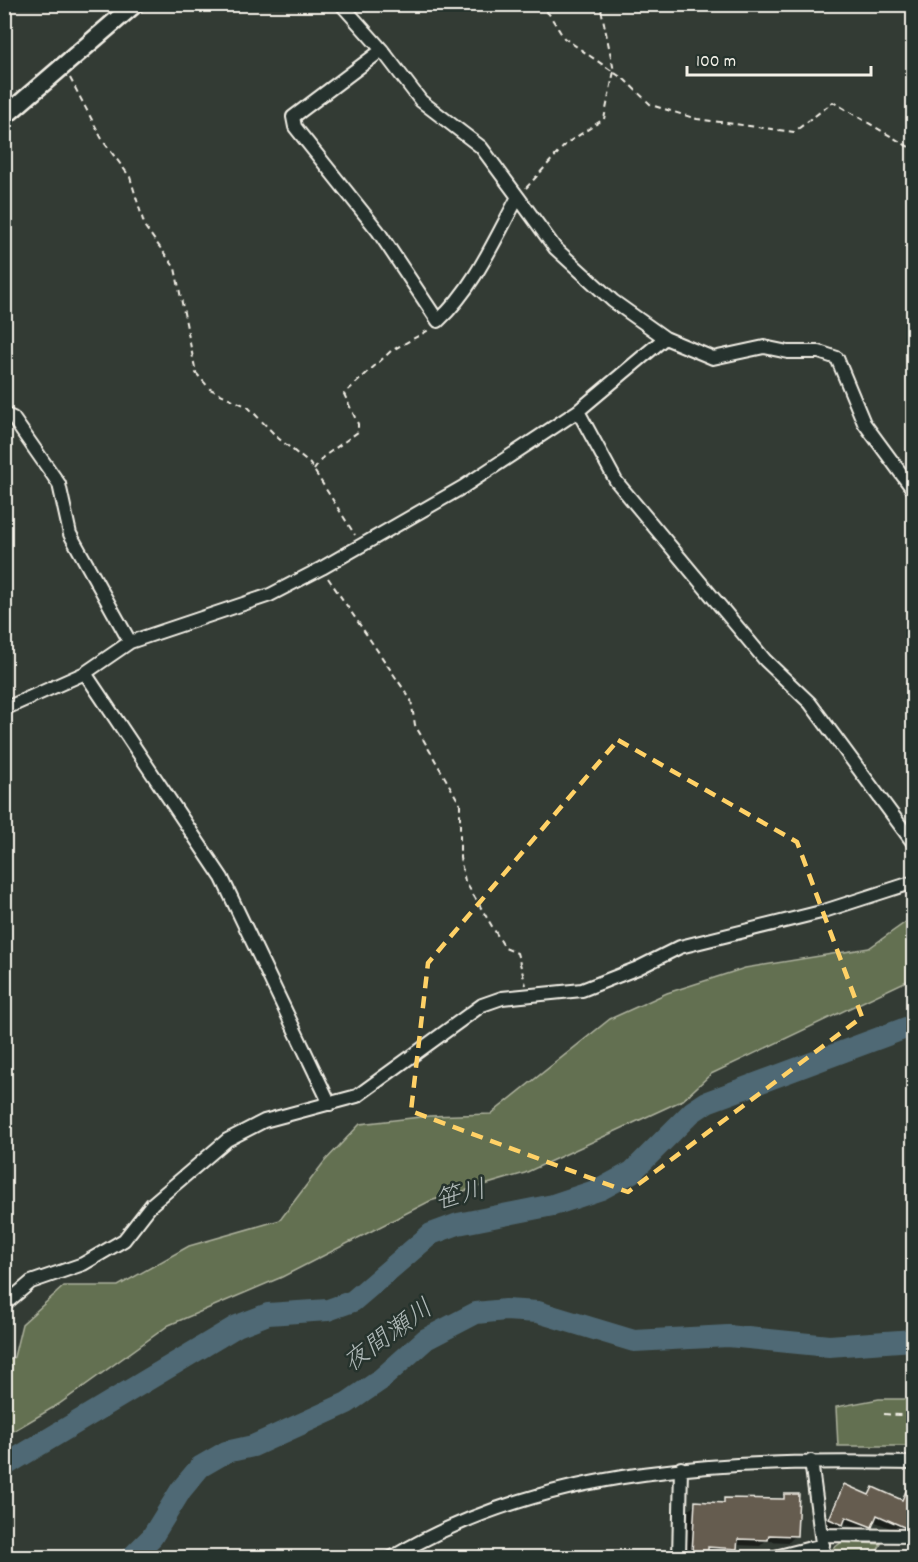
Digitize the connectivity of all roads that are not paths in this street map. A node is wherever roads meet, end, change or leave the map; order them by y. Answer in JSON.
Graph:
{"nodes":[{"id":1,"x":135,"y":4,"type":"edge"},
{"id":2,"x":341,"y":4,"type":"edge"},
{"id":3,"x":382,"y":50,"type":"junction"},
{"id":4,"x":4,"y":117,"type":"edge"},
{"id":5,"x":518,"y":197,"type":"junction"},
{"id":6,"x":665,"y":339,"type":"junction"},
{"id":7,"x":578,"y":411,"type":"junction"},
{"id":8,"x":4,"y":414,"type":"edge"},
{"id":9,"x":914,"y":491,"type":"edge"},
{"id":10,"x":130,"y":642,"type":"junction"},
{"id":11,"x":85,"y":673,"type":"junction"},
{"id":12,"x":4,"y":709,"type":"edge"},
{"id":13,"x":914,"y":844,"type":"edge"},
{"id":14,"x":914,"y":882,"type":"edge"},
{"id":15,"x":330,"y":1104,"type":"junction"},
{"id":16,"x":4,"y":1305,"type":"edge"},
{"id":17,"x":811,"y":1461,"type":"junction"},
{"id":18,"x":914,"y":1463,"type":"edge"},
{"id":19,"x":681,"y":1468,"type":"junction"},
{"id":20,"x":914,"y":1536,"type":"edge"},
{"id":21,"x":823,"y":1546,"type":"edge"},
{"id":22,"x":391,"y":1557,"type":"edge"},
{"id":23,"x":679,"y":1557,"type":"edge"},
{"id":24,"x":771,"y":1557,"type":"edge"}],
"edges":[{"from":1,"to":4,"type":"main road"},
{"from":2,"to":3,"type":"street"},
{"from":3,"to":5,"type":"street"},
{"from":3,"to":5,"type":"street"},
{"from":5,"to":6,"type":"street"},
{"from":6,"to":7,"type":"street"},
{"from":6,"to":9,"type":"street"},
{"from":7,"to":10,"type":"street"},
{"from":7,"to":13,"type":"street"},
{"from":8,"to":10,"type":"street"},
{"from":10,"to":11,"type":"street"},
{"from":11,"to":12,"type":"street"},
{"from":11,"to":15,"type":"street"},
{"from":14,"to":15,"type":"street"},
{"from":15,"to":16,"type":"street"},
{"from":17,"to":18,"type":"street"},
{"from":17,"to":19,"type":"street"},
{"from":17,"to":21,"type":"street"},
{"from":19,"to":22,"type":"street"},
{"from":19,"to":23,"type":"street"},
{"from":20,"to":21,"type":"street"},
{"from":21,"to":24,"type":"street"}]}
